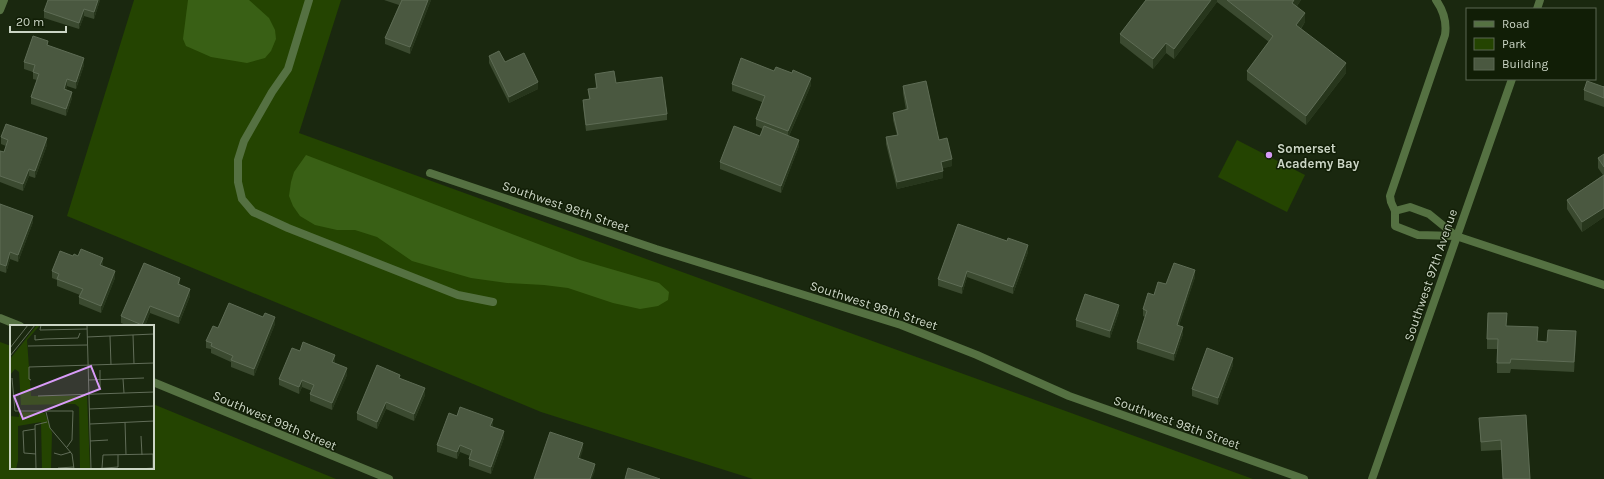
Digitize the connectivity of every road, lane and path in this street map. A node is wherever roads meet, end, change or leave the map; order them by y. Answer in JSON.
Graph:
{"nodes":[{"id":1,"x":4,"y":0,"type":"edge"},
{"id":2,"x":309,"y":0,"type":"edge"},
{"id":3,"x":1436,"y":0,"type":"edge"},
{"id":4,"x":0,"y":10,"type":"edge"},
{"id":5,"x":1512,"y":80,"type":"edge"},
{"id":6,"x":430,"y":173,"type":"dead end"},
{"id":7,"x":1395,"y":211,"type":"junction"},
{"id":8,"x":1456,"y":236,"type":"junction"},
{"id":9,"x":1604,"y":285,"type":"edge"},
{"id":10,"x":493,"y":302,"type":"dead end"},
{"id":11,"x":0,"y":318,"type":"edge"},
{"id":12,"x":18,"y":325,"type":"edge"},
{"id":13,"x":154,"y":382,"type":"edge"},
{"id":14,"x":389,"y":479,"type":"edge"},
{"id":15,"x":1304,"y":479,"type":"edge"},
{"id":16,"x":1372,"y":479,"type":"edge"}],
"edges":[{"from":1,"to":4,"type":"street"},
{"from":2,"to":10,"type":"street"},
{"from":3,"to":7,"type":"street"},
{"from":5,"to":8,"type":"street","name":"Southwest 97th Avenue"},
{"from":6,"to":15,"type":"street","name":"Southwest 98th Street"},
{"from":7,"to":8,"type":"street"},
{"from":7,"to":8,"type":"street"},
{"from":8,"to":9,"type":"street"},
{"from":8,"to":16,"type":"street","name":"Southwest 97th Avenue"},
{"from":11,"to":12,"type":"street"},
{"from":13,"to":14,"type":"street","name":"Southwest 99th Street"}]}
